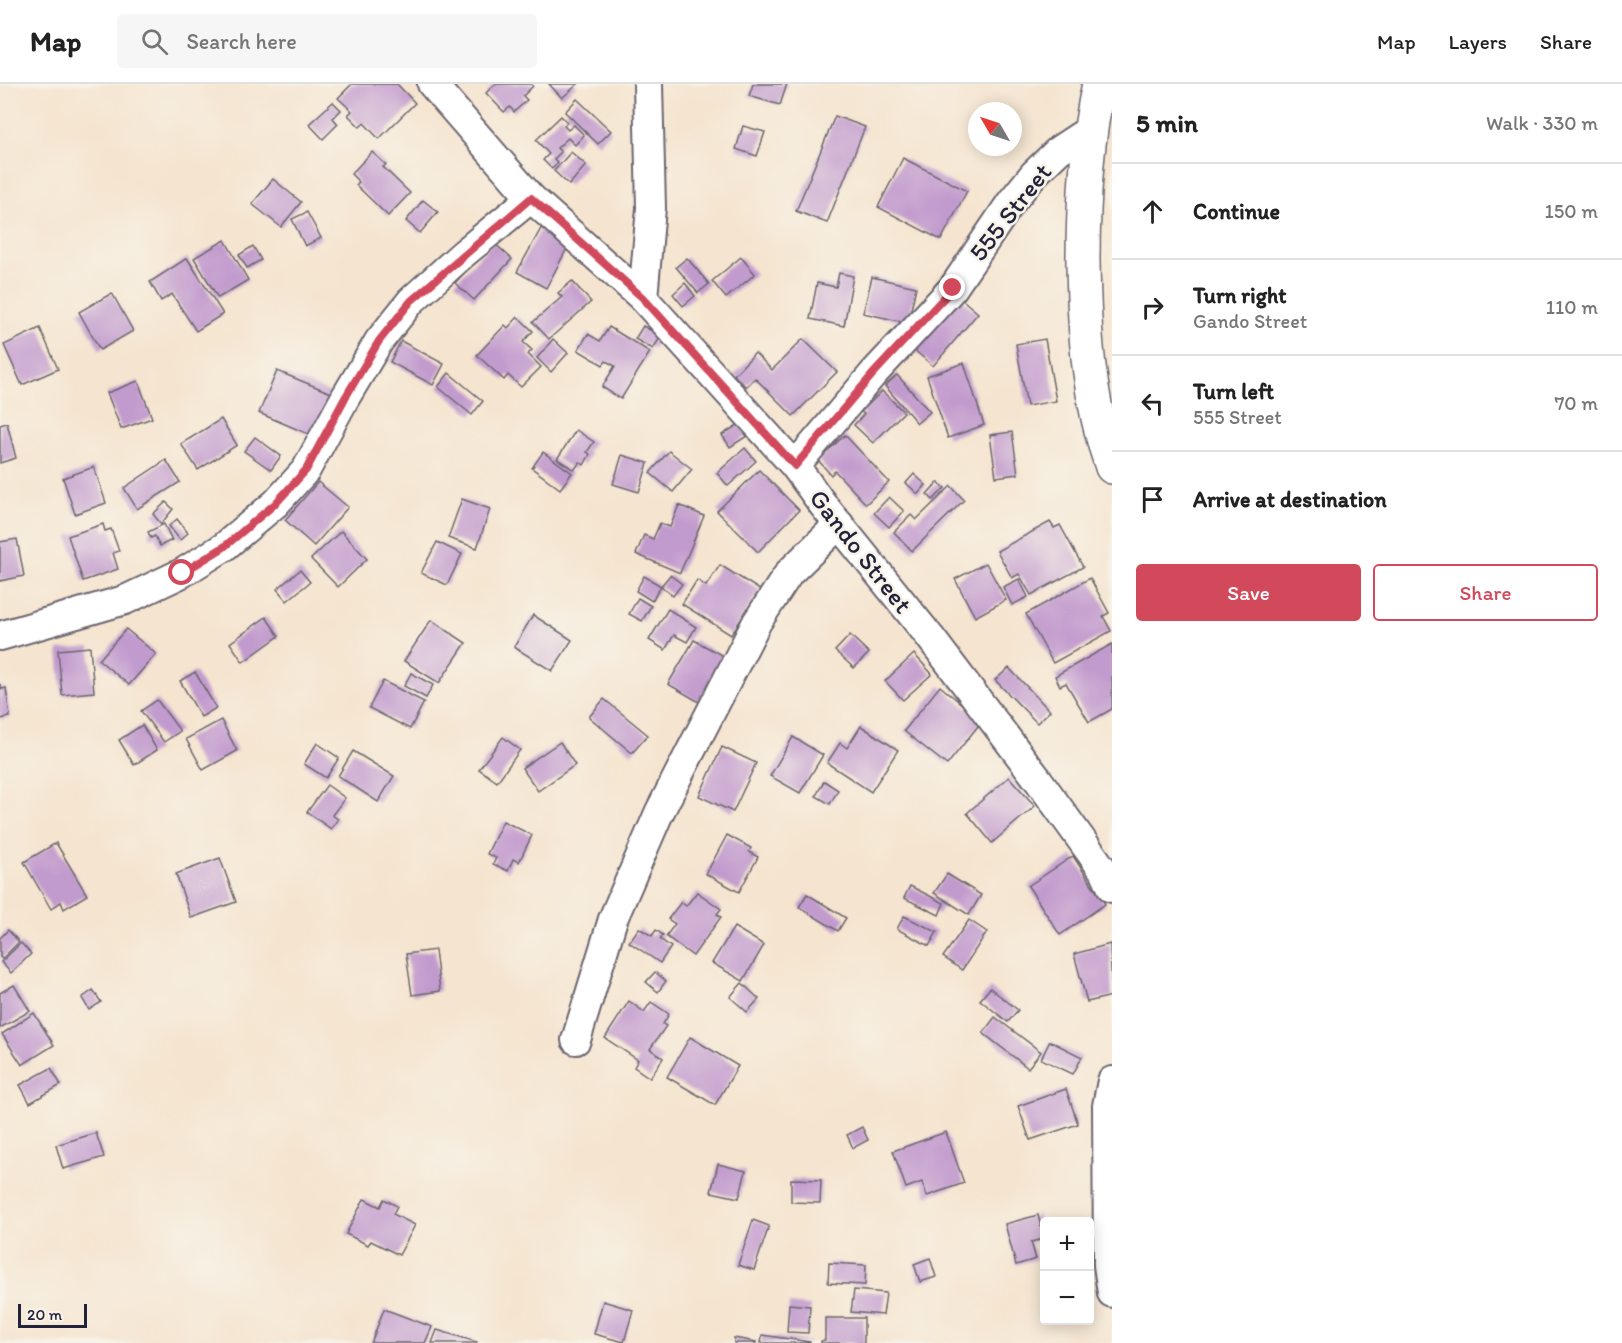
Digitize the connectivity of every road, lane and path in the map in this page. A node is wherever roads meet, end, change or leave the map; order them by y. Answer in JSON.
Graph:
{"nodes":[{"id":1,"x":432,"y":84,"type":"edge"},
{"id":2,"x":648,"y":84,"type":"edge"},
{"id":3,"x":1099,"y":84,"type":"edge"},
{"id":4,"x":1091,"y":129,"type":"junction"},
{"id":5,"x":531,"y":198,"type":"junction"},
{"id":6,"x":643,"y":298,"type":"junction"},
{"id":7,"x":795,"y":466,"type":"junction"},
{"id":8,"x":1112,"y":467,"type":"edge"},
{"id":9,"x":839,"y":524,"type":"junction"},
{"id":10,"x":0,"y":636,"type":"edge"},
{"id":11,"x":1112,"y":888,"type":"edge"},
{"id":12,"x":576,"y":1040,"type":"dead end"},
{"id":13,"x":1109,"y":1094,"type":"edge"},
{"id":14,"x":1112,"y":1293,"type":"edge"}],
"edges":[{"from":1,"to":5,"type":"street","name":"Gando Street"},
{"from":2,"to":6,"type":"street"},
{"from":3,"to":4,"type":"main road"},
{"from":4,"to":7,"type":"street","name":"555 Street"},
{"from":4,"to":8,"type":"main road"},
{"from":5,"to":6,"type":"street","name":"Gando Street"},
{"from":5,"to":10,"type":"street"},
{"from":6,"to":7,"type":"street","name":"Gando Street"},
{"from":7,"to":9,"type":"street","name":"Gando Street"},
{"from":9,"to":11,"type":"street","name":"Gando Street"},
{"from":9,"to":12,"type":"street"},
{"from":13,"to":14,"type":"street"}]}
